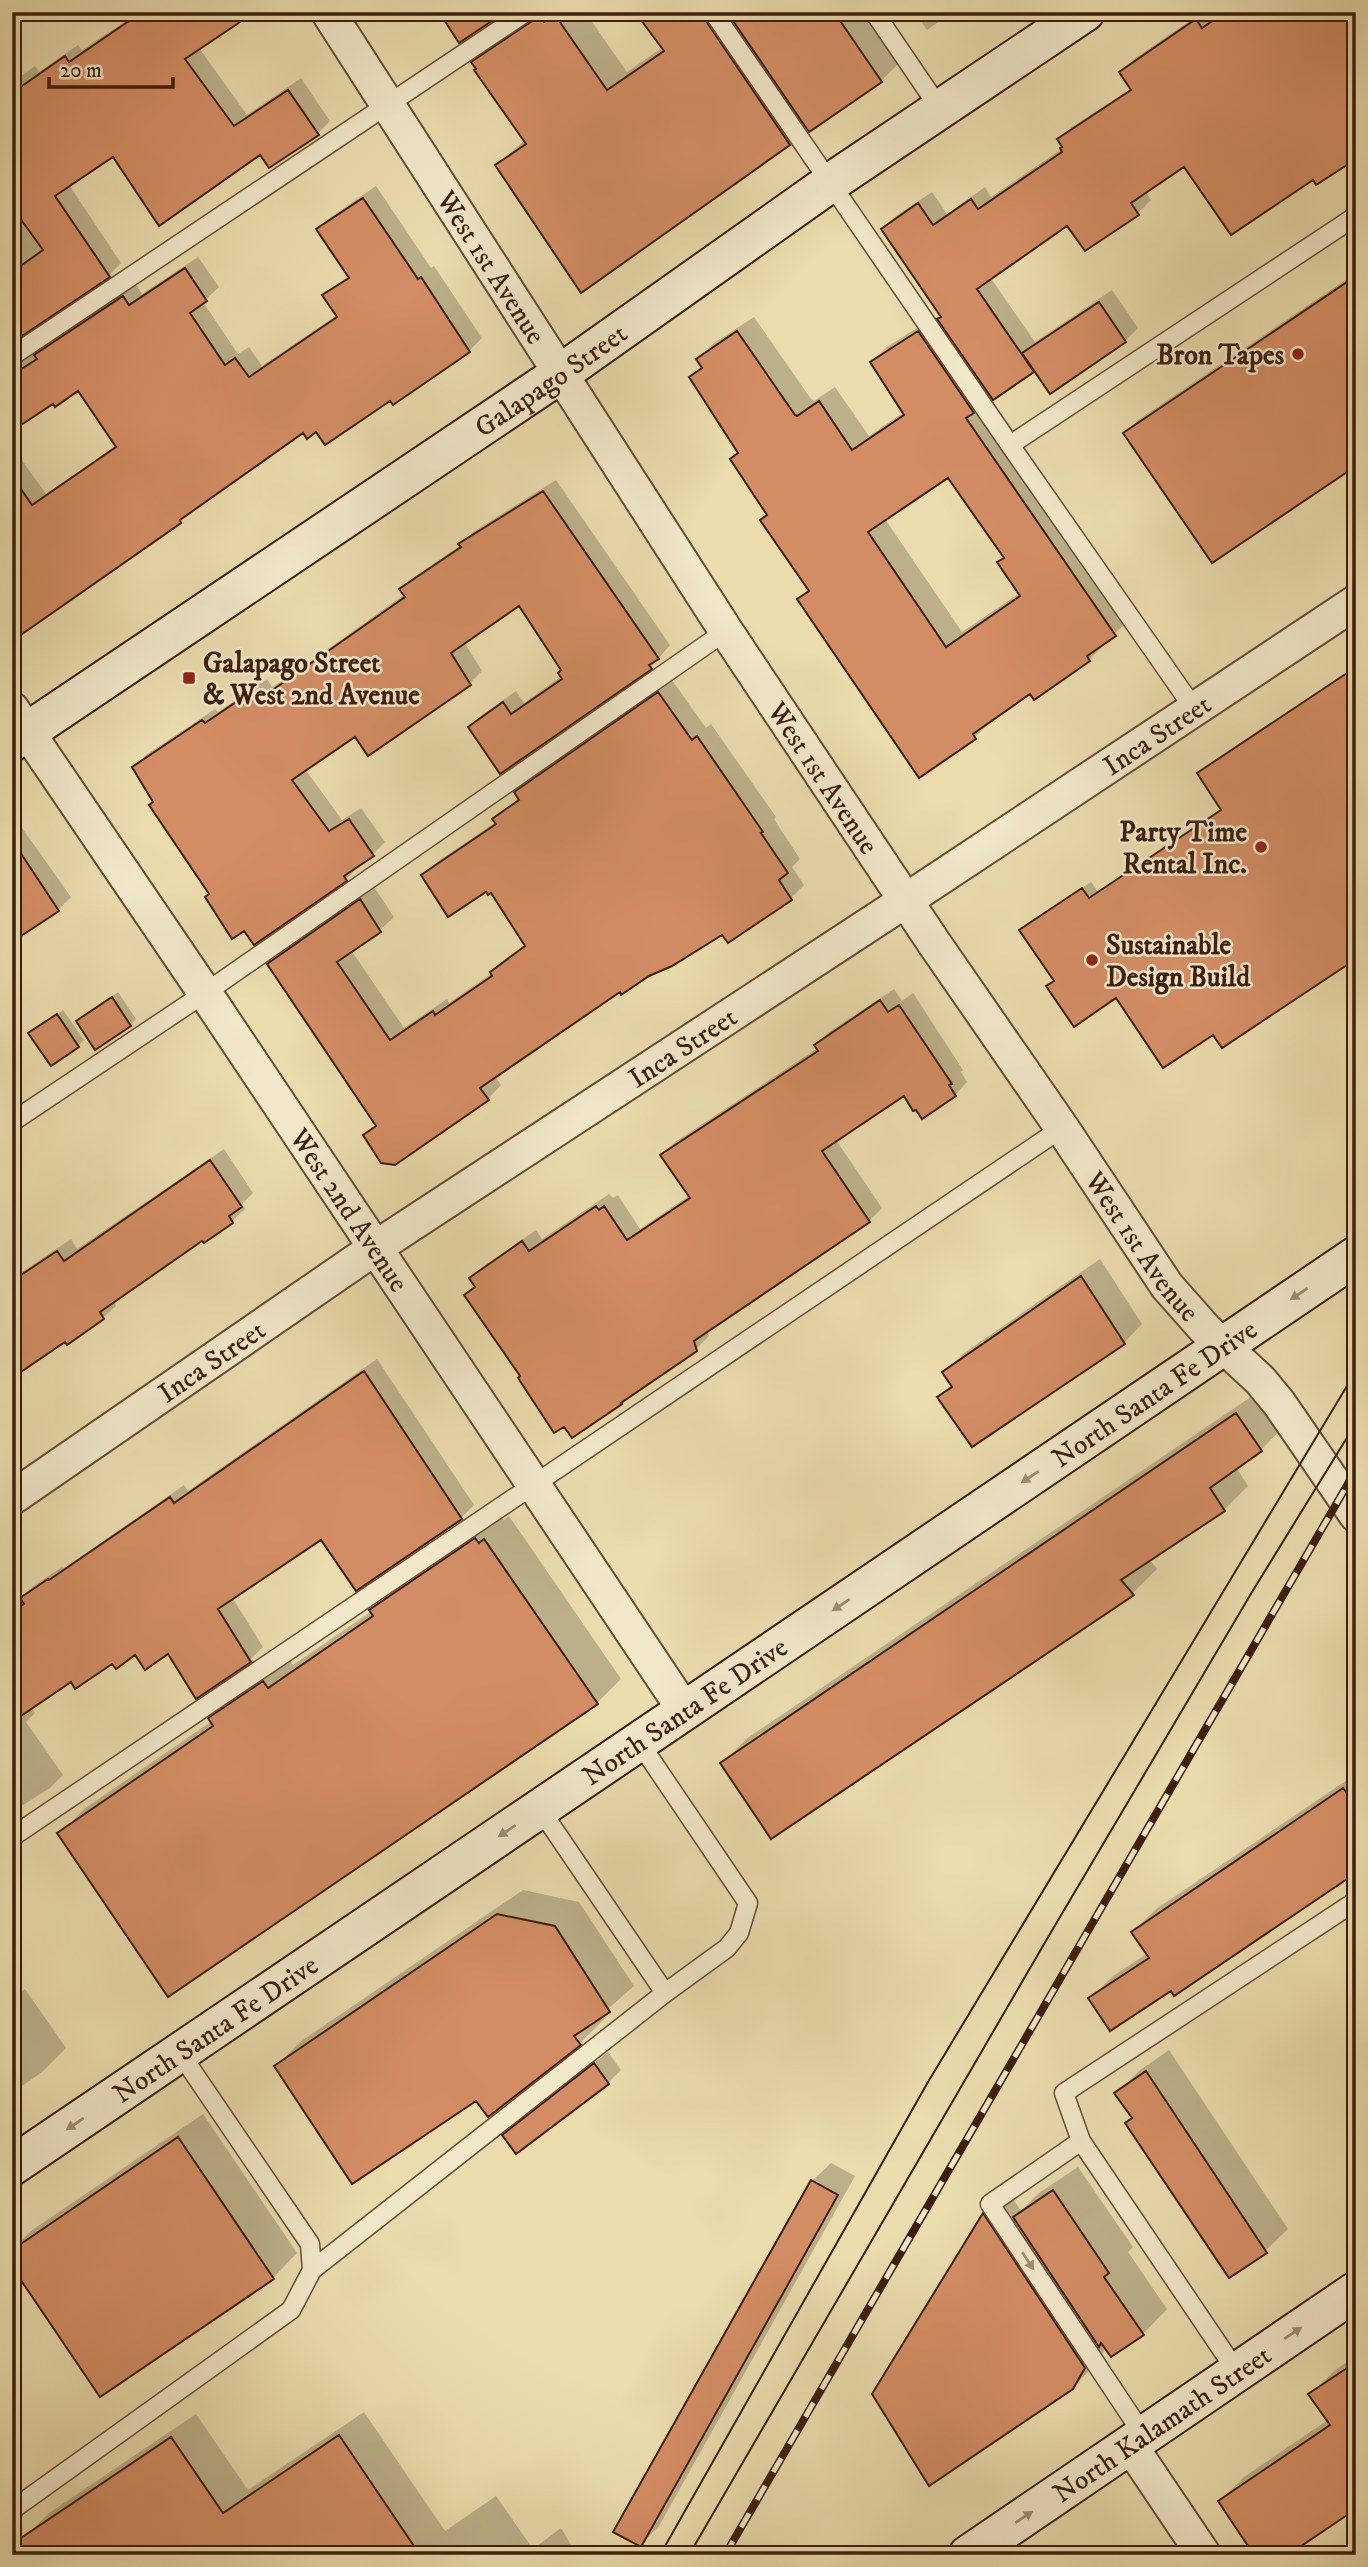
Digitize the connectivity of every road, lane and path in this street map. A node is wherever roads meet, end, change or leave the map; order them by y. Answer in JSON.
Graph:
{"nodes":[{"id":1,"x":328,"y":12,"type":"edge"},
{"id":2,"x":526,"y":12,"type":"edge"},
{"id":3,"x":713,"y":12,"type":"edge"},
{"id":4,"x":874,"y":12,"type":"edge"},
{"id":5,"x":1085,"y":12,"type":"edge"},
{"id":6,"x":389,"y":105,"type":"junction"},
{"id":7,"x":940,"y":109,"type":"junction"},
{"id":8,"x":830,"y":183,"type":"junction"},
{"id":9,"x":1356,"y":216,"type":"edge"},
{"id":10,"x":12,"y":356,"type":"edge"},
{"id":11,"x":559,"y":374,"type":"junction"},
{"id":12,"x":1010,"y":445,"type":"junction"},
{"id":13,"x":1356,"y":602,"type":"edge"},
{"id":14,"x":726,"y":631,"type":"junction"},
{"id":15,"x":1195,"y":710,"type":"junction"},
{"id":16,"x":17,"y":727,"type":"edge"},
{"id":17,"x":905,"y":901,"type":"junction"},
{"id":18,"x":205,"y":993,"type":"junction"},
{"id":19,"x":12,"y":1122,"type":"edge"},
{"id":20,"x":1062,"y":1128,"type":"junction"},
{"id":21,"x":375,"y":1248,"type":"junction"},
{"id":22,"x":1356,"y":1256,"type":"edge"},
{"id":23,"x":1223,"y":1346,"type":"junction"},
{"id":24,"x":533,"y":1485,"type":"junction"},
{"id":25,"x":12,"y":1498,"type":"edge"},
{"id":26,"x":1356,"y":1515,"type":"edge"},
{"id":27,"x":685,"y":1711,"type":"junction"},
{"id":28,"x":639,"y":1742,"type":"junction"},
{"id":29,"x":540,"y":1809,"type":"junction"},
{"id":30,"x":12,"y":1837,"type":"edge"},
{"id":31,"x":1356,"y":1901,"type":"edge"},
{"id":32,"x":665,"y":1993,"type":"junction"},
{"id":33,"x":180,"y":2053,"type":"junction"},
{"id":34,"x":1081,"y":2141,"type":"junction"},
{"id":35,"x":12,"y":2166,"type":"edge"},
{"id":36,"x":312,"y":2270,"type":"junction"},
{"id":37,"x":1356,"y":2291,"type":"edge"},
{"id":38,"x":1237,"y":2372,"type":"junction"},
{"id":39,"x":1137,"y":2441,"type":"junction"},
{"id":40,"x":12,"y":2510,"type":"edge"},
{"id":41,"x":968,"y":2555,"type":"edge"},
{"id":42,"x":1203,"y":2555,"type":"edge"}],
"edges":[{"from":1,"to":6,"type":"street","name":"West 1st Avenue"},
{"from":2,"to":6,"type":"lane"},
{"from":3,"to":8,"type":"lane"},
{"from":4,"to":7,"type":"lane"},
{"from":5,"to":7,"type":"main road","name":"Galapago Street"},
{"from":6,"to":10,"type":"lane"},
{"from":6,"to":11,"type":"street","name":"West 1st Avenue"},
{"from":7,"to":8,"type":"main road","name":"Galapago Street"},
{"from":8,"to":11,"type":"main road","name":"Galapago Street"},
{"from":8,"to":12,"type":"lane"},
{"from":9,"to":12,"type":"lane"},
{"from":11,"to":14,"type":"street","name":"West 1st Avenue"},
{"from":11,"to":16,"type":"main road","name":"Galapago Street"},
{"from":12,"to":15,"type":"lane"},
{"from":13,"to":15,"type":"street","name":"Inca Street"},
{"from":14,"to":17,"type":"street","name":"West 1st Avenue"},
{"from":14,"to":18,"type":"lane"},
{"from":15,"to":17,"type":"street","name":"Inca Street"},
{"from":16,"to":18,"type":"street","name":"West 2nd Avenue"},
{"from":17,"to":20,"type":"street","name":"West 1st Avenue"},
{"from":17,"to":21,"type":"street","name":"Inca Street"},
{"from":18,"to":19,"type":"lane"},
{"from":18,"to":21,"type":"street","name":"West 2nd Avenue"},
{"from":20,"to":23,"type":"street","name":"West 1st Avenue"},
{"from":20,"to":24,"type":"lane"},
{"from":21,"to":24,"type":"street","name":"West 2nd Avenue"},
{"from":21,"to":25,"type":"street","name":"Inca Street"},
{"from":22,"to":23,"type":"main road","name":"North Santa Fe Drive","one_way":true},
{"from":23,"to":26,"type":"street","name":"West 1st Avenue"},
{"from":23,"to":27,"type":"main road","name":"North Santa Fe Drive","one_way":true},
{"from":24,"to":27,"type":"street","name":"West 2nd Avenue"},
{"from":24,"to":30,"type":"lane"},
{"from":27,"to":28,"type":"main road","name":"North Santa Fe Drive"},
{"from":28,"to":29,"type":"main road","name":"North Santa Fe Drive"},
{"from":28,"to":32,"type":"lane"},
{"from":29,"to":32,"type":"lane"},
{"from":29,"to":33,"type":"main road","name":"North Santa Fe Drive","one_way":true},
{"from":31,"to":34,"type":"lane"},
{"from":32,"to":36,"type":"lane"},
{"from":33,"to":35,"type":"main road","name":"North Santa Fe Drive","one_way":true},
{"from":33,"to":36,"type":"lane"},
{"from":34,"to":38,"type":"lane"},
{"from":34,"to":39,"type":"lane","one_way":true},
{"from":36,"to":40,"type":"lane"},
{"from":38,"to":37,"type":"main road","name":"North Kalamath Street","one_way":true},
{"from":38,"to":39,"type":"main road","name":"North Kalamath Street"},
{"from":41,"to":39,"type":"main road","name":"North Kalamath Street","one_way":true},
{"from":39,"to":42,"type":"street"}]}
